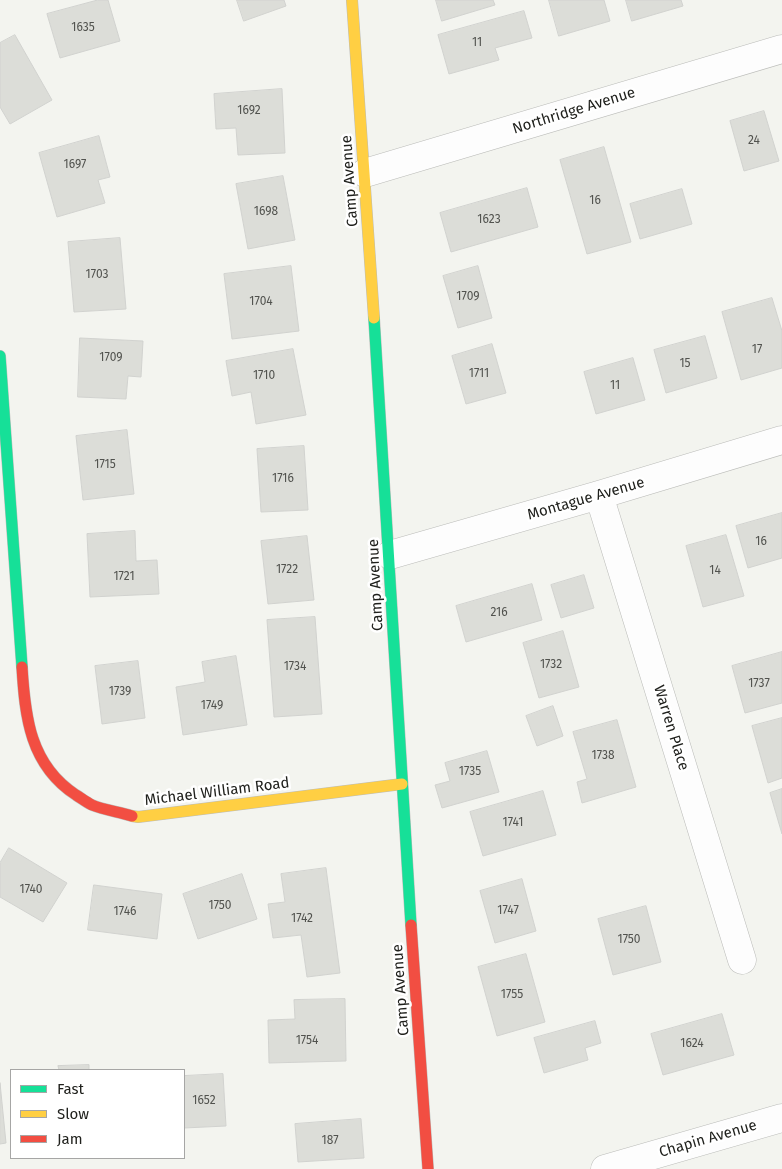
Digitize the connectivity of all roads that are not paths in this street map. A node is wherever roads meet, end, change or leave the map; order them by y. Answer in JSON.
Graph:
{"nodes":[{"id":1,"x":352,"y":0,"type":"edge"},
{"id":2,"x":782,"y":49,"type":"edge"},
{"id":3,"x":365,"y":173,"type":"junction"},
{"id":4,"x":0,"y":356,"type":"edge"},
{"id":5,"x":782,"y":440,"type":"edge"},
{"id":6,"x":599,"y":495,"type":"junction"},
{"id":7,"x":390,"y":555,"type":"junction"},
{"id":8,"x":402,"y":784,"type":"junction"},
{"id":9,"x":742,"y":960,"type":"dead end"},
{"id":10,"x":782,"y":1118,"type":"edge"},
{"id":11,"x":428,"y":1169,"type":"edge"},
{"id":12,"x":605,"y":1169,"type":"edge"}],
"edges":[{"from":1,"to":3,"type":"street","name":"Camp Avenue"},
{"from":2,"to":3,"type":"street","name":"Northridge Avenue"},
{"from":3,"to":7,"type":"street","name":"Camp Avenue"},
{"from":4,"to":8,"type":"street","name":"Michael William Road"},
{"from":5,"to":6,"type":"street","name":"Montague Avenue"},
{"from":6,"to":7,"type":"street","name":"Montague Avenue"},
{"from":6,"to":9,"type":"street","name":"Warren Place"},
{"from":7,"to":8,"type":"street","name":"Camp Avenue"},
{"from":8,"to":11,"type":"street","name":"Camp Avenue"},
{"from":10,"to":12,"type":"street","name":"Chapin Avenue"}]}
